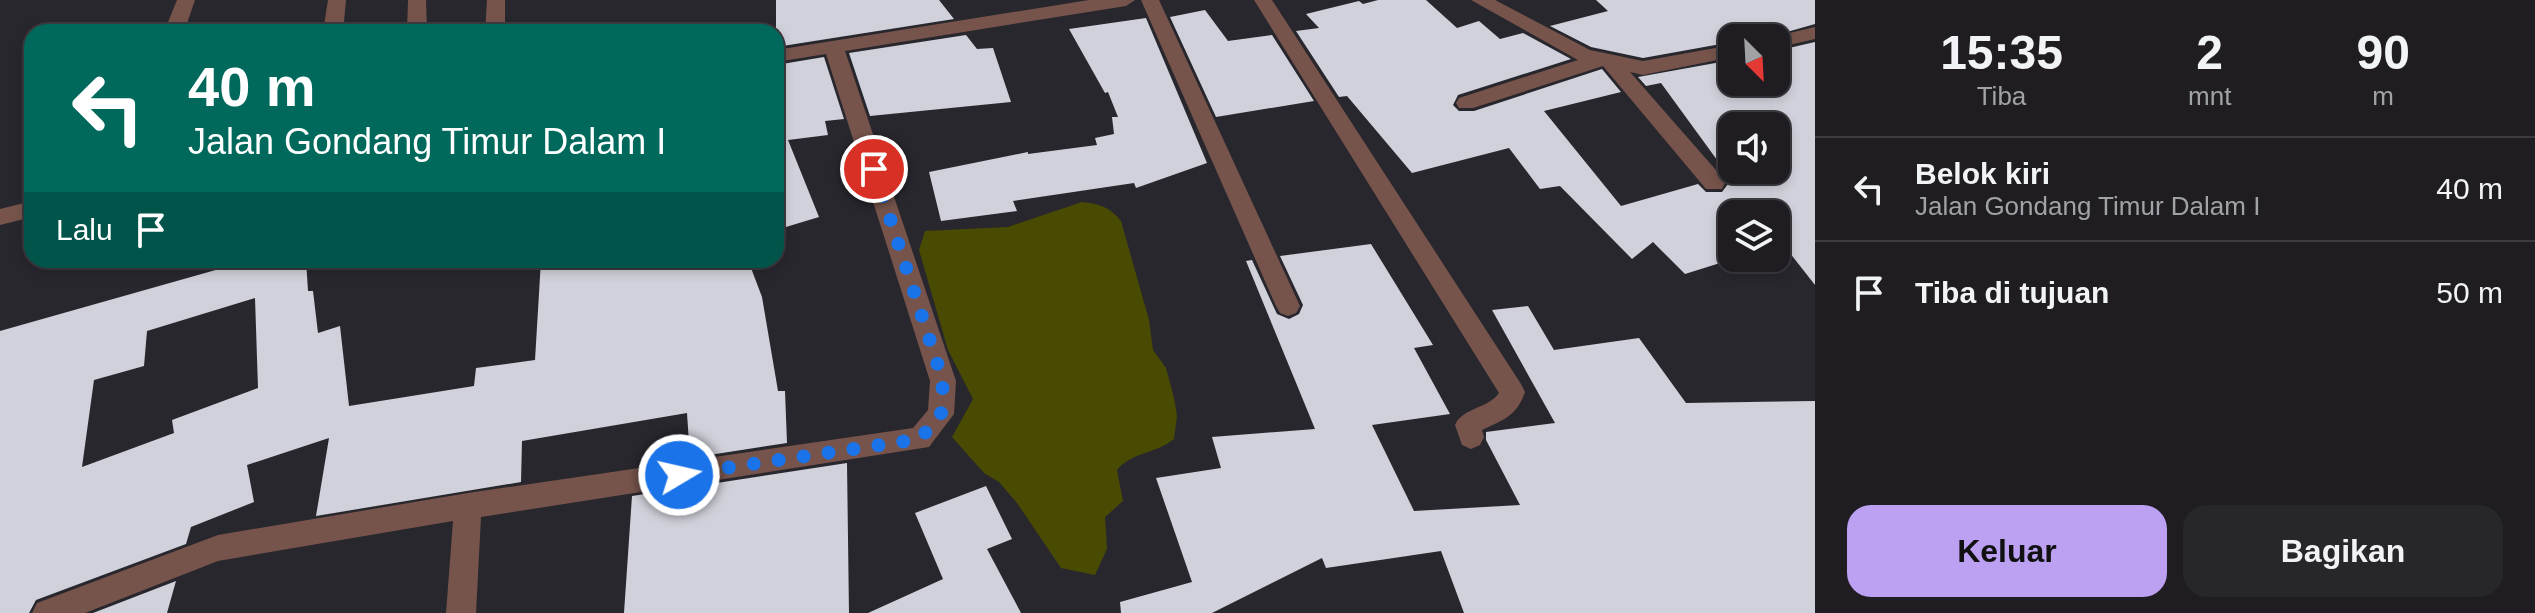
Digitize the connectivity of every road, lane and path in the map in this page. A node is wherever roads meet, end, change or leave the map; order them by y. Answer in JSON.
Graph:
{"nodes":[{"id":1,"x":186,"y":0,"type":"edge"},
{"id":2,"x":337,"y":0,"type":"edge"},
{"id":3,"x":417,"y":0,"type":"edge"},
{"id":4,"x":496,"y":0,"type":"edge"},
{"id":5,"x":1126,"y":0,"type":"edge"},
{"id":6,"x":1150,"y":0,"type":"edge"},
{"id":7,"x":1263,"y":0,"type":"edge"},
{"id":8,"x":1480,"y":0,"type":"edge"},
{"id":9,"x":1096,"y":2,"type":"edge"},
{"id":10,"x":1020,"y":8,"type":"edge"},
{"id":11,"x":177,"y":24,"type":"edge"},
{"id":12,"x":334,"y":24,"type":"edge"},
{"id":13,"x":417,"y":24,"type":"edge"},
{"id":14,"x":495,"y":24,"type":"edge"},
{"id":15,"x":1815,"y":33,"type":"edge"},
{"id":16,"x":1790,"y":39,"type":"edge"},
{"id":17,"x":834,"y":48,"type":"junction"},
{"id":18,"x":1718,"y":54,"type":"edge"},
{"id":19,"x":784,"y":55,"type":"edge"},
{"id":20,"x":1606,"y":60,"type":"junction"},
{"id":21,"x":1466,"y":103,"type":"dead end"},
{"id":22,"x":1714,"y":183,"type":"dead end"},
{"id":23,"x":24,"y":211,"type":"edge"},
{"id":24,"x":0,"y":217,"type":"edge"},
{"id":25,"x":1288,"y":306,"type":"dead end"},
{"id":26,"x":1471,"y":437,"type":"dead end"},
{"id":27,"x":468,"y":506,"type":"junction"},
{"id":28,"x":64,"y":610,"type":"edge"},
{"id":29,"x":461,"y":613,"type":"edge"}],
"edges":[{"from":1,"to":11,"type":"street"},
{"from":2,"to":12,"type":"street"},
{"from":3,"to":13,"type":"street"},
{"from":4,"to":14,"type":"street"},
{"from":5,"to":9,"type":"street"},
{"from":6,"to":25,"type":"street"},
{"from":7,"to":26,"type":"street"},
{"from":8,"to":20,"type":"street"},
{"from":9,"to":10,"type":"street"},
{"from":10,"to":17,"type":"street"},
{"from":15,"to":16,"type":"street"},
{"from":17,"to":19,"type":"street"},
{"from":17,"to":27,"type":"street"},
{"from":18,"to":20,"type":"street"},
{"from":20,"to":21,"type":"street"},
{"from":20,"to":22,"type":"street"},
{"from":23,"to":24,"type":"street"},
{"from":27,"to":28,"type":"street"},
{"from":27,"to":29,"type":"street"}]}
